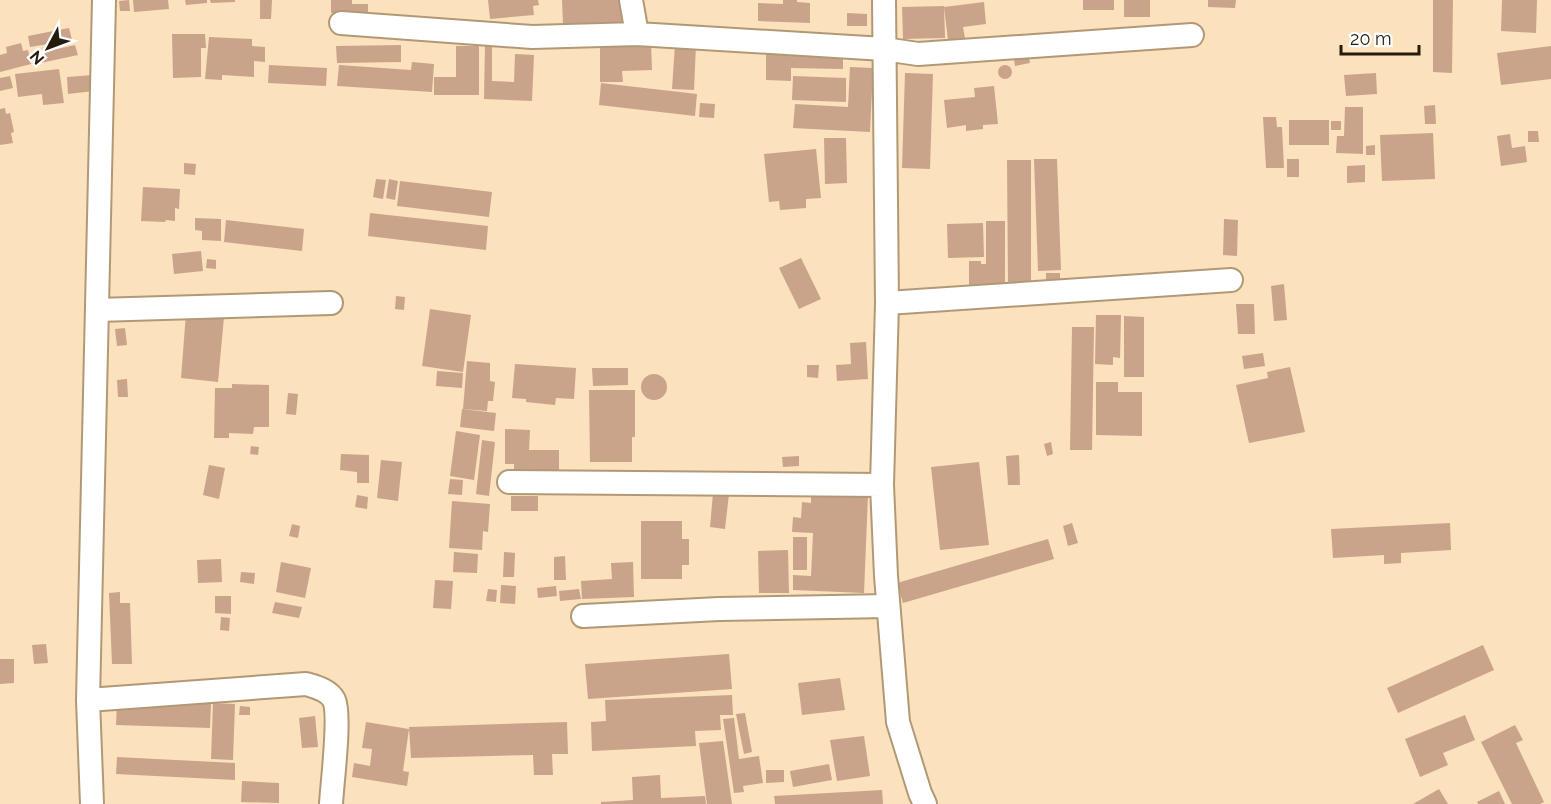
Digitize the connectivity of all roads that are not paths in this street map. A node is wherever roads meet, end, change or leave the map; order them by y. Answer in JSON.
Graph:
{"nodes":[{"id":1,"x":104,"y":0,"type":"edge"},
{"id":2,"x":631,"y":0,"type":"edge"},
{"id":3,"x":884,"y":0,"type":"edge"},
{"id":4,"x":341,"y":23,"type":"dead end"},
{"id":5,"x":637,"y":34,"type":"junction"},
{"id":6,"x":1192,"y":35,"type":"dead end"},
{"id":7,"x":884,"y":49,"type":"junction"},
{"id":8,"x":1231,"y":280,"type":"dead end"},
{"id":9,"x":331,"y":303,"type":"dead end"},
{"id":10,"x":887,"y":303,"type":"junction"},
{"id":11,"x":97,"y":310,"type":"junction"},
{"id":12,"x":509,"y":482,"type":"dead end"},
{"id":13,"x":882,"y":485,"type":"junction"},
{"id":14,"x":888,"y":606,"type":"junction"},
{"id":15,"x":583,"y":616,"type":"dead end"},
{"id":16,"x":88,"y":700,"type":"junction"},
{"id":17,"x":92,"y":804,"type":"edge"},
{"id":18,"x":331,"y":804,"type":"edge"},
{"id":19,"x":925,"y":804,"type":"edge"}],
"edges":[{"from":1,"to":11,"type":"street"},
{"from":2,"to":5,"type":"street"},
{"from":3,"to":7,"type":"street"},
{"from":4,"to":5,"type":"street"},
{"from":5,"to":7,"type":"street"},
{"from":6,"to":7,"type":"street"},
{"from":7,"to":10,"type":"street"},
{"from":8,"to":10,"type":"street"},
{"from":9,"to":11,"type":"street"},
{"from":10,"to":13,"type":"street"},
{"from":11,"to":16,"type":"street"},
{"from":12,"to":13,"type":"street"},
{"from":13,"to":14,"type":"street"},
{"from":14,"to":15,"type":"street"},
{"from":14,"to":19,"type":"street"},
{"from":16,"to":17,"type":"street"},
{"from":16,"to":18,"type":"street"}]}
